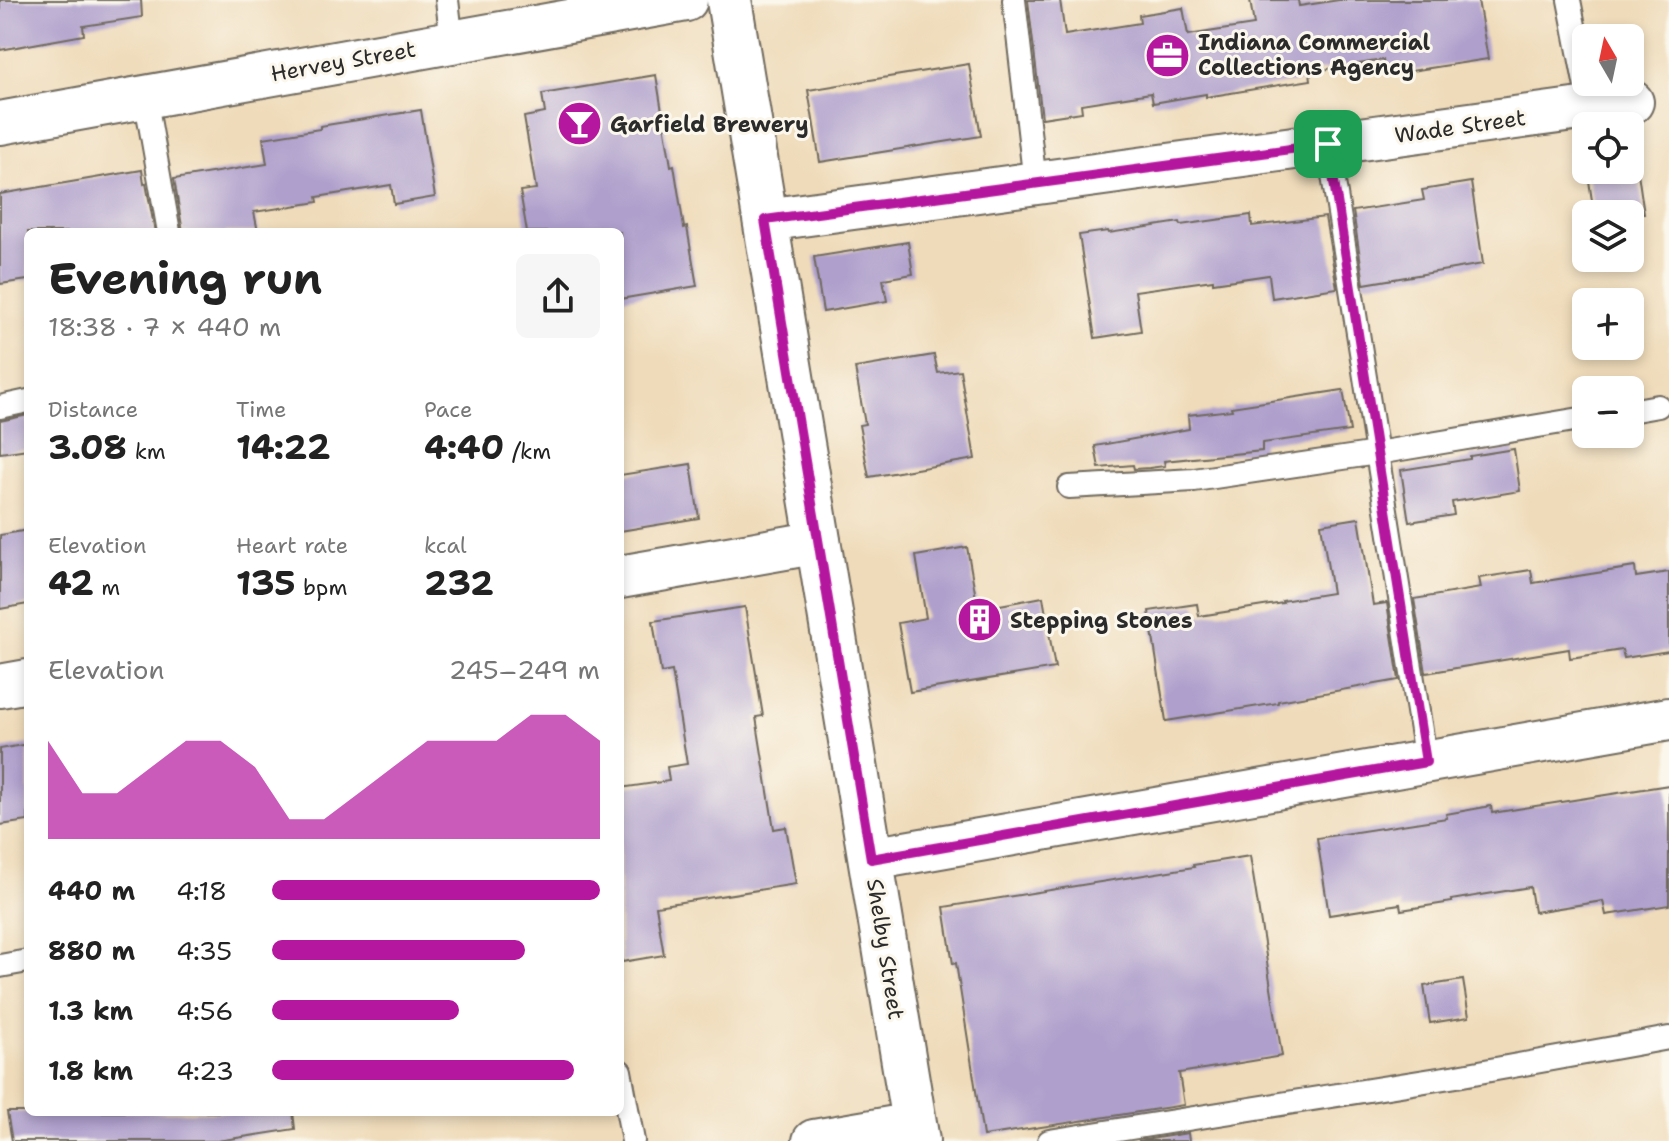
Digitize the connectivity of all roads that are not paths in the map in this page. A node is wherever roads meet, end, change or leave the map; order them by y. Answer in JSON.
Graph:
{"nodes":[{"id":1,"x":447,"y":0,"type":"edge"},
{"id":2,"x":686,"y":0,"type":"edge"},
{"id":3,"x":729,"y":0,"type":"edge"},
{"id":4,"x":1014,"y":0,"type":"edge"},
{"id":5,"x":1569,"y":0,"type":"edge"},
{"id":6,"x":452,"y":42,"type":"junction"},
{"id":7,"x":145,"y":96,"type":"junction"},
{"id":8,"x":1632,"y":102,"type":"dead end"},
{"id":9,"x":1590,"y":108,"type":"junction"},
{"id":10,"x":0,"y":123,"type":"edge"},
{"id":11,"x":1328,"y":144,"type":"junction"},
{"id":12,"x":1035,"y":183,"type":"junction"},
{"id":13,"x":765,"y":220,"type":"junction"},
{"id":14,"x":168,"y":228,"type":"edge"},
{"id":15,"x":24,"y":402,"type":"edge"},
{"id":16,"x":1658,"y":406,"type":"dead end"},
{"id":17,"x":0,"y":407,"type":"edge"},
{"id":18,"x":1644,"y":408,"type":"edge"},
{"id":19,"x":1572,"y":420,"type":"edge"},
{"id":20,"x":1377,"y":453,"type":"junction"},
{"id":21,"x":1069,"y":487,"type":"dead end"},
{"id":22,"x":819,"y":542,"type":"junction"},
{"id":23,"x":624,"y":576,"type":"edge"},
{"id":24,"x":24,"y":682,"type":"edge"},
{"id":25,"x":0,"y":686,"type":"edge"},
{"id":26,"x":1669,"y":719,"type":"edge"},
{"id":27,"x":1426,"y":762,"type":"junction"},
{"id":28,"x":871,"y":859,"type":"junction"},
{"id":29,"x":24,"y":962,"type":"edge"},
{"id":30,"x":0,"y":966,"type":"edge"},
{"id":31,"x":1669,"y":1038,"type":"edge"},
{"id":32,"x":624,"y":1093,"type":"edge"},
{"id":33,"x":916,"y":1132,"type":"edge"},
{"id":34,"x":633,"y":1141,"type":"edge"},
{"id":35,"x":814,"y":1141,"type":"edge"},
{"id":36,"x":1049,"y":1141,"type":"edge"}],
"edges":[{"from":1,"to":6,"type":"lane"},
{"from":2,"to":6,"type":"street","name":"Hervey Street"},
{"from":3,"to":13,"type":"main road","name":"Shelby Street"},
{"from":4,"to":12,"type":"lane"},
{"from":5,"to":9,"type":"lane"},
{"from":6,"to":7,"type":"street","name":"Hervey Street"},
{"from":7,"to":10,"type":"street","name":"Hervey Street"},
{"from":7,"to":14,"type":"lane"},
{"from":8,"to":9,"type":"street","name":"Wade Street"},
{"from":9,"to":11,"type":"street","name":"Wade Street"},
{"from":11,"to":12,"type":"street","name":"Wade Street"},
{"from":11,"to":20,"type":"lane"},
{"from":12,"to":13,"type":"street","name":"Wade Street"},
{"from":13,"to":22,"type":"main road","name":"Shelby Street"},
{"from":15,"to":17,"type":"lane"},
{"from":16,"to":18,"type":"lane"},
{"from":19,"to":20,"type":"lane"},
{"from":20,"to":21,"type":"lane"},
{"from":20,"to":27,"type":"lane"},
{"from":22,"to":23,"type":"street"},
{"from":22,"to":28,"type":"main road","name":"Shelby Street"},
{"from":24,"to":25,"type":"street"},
{"from":26,"to":27,"type":"street"},
{"from":27,"to":28,"type":"street"},
{"from":28,"to":33,"type":"main road","name":"Shelby Street"},
{"from":29,"to":30,"type":"lane"},
{"from":31,"to":36,"type":"lane"},
{"from":32,"to":34,"type":"lane"},
{"from":33,"to":35,"type":"street"}]}
